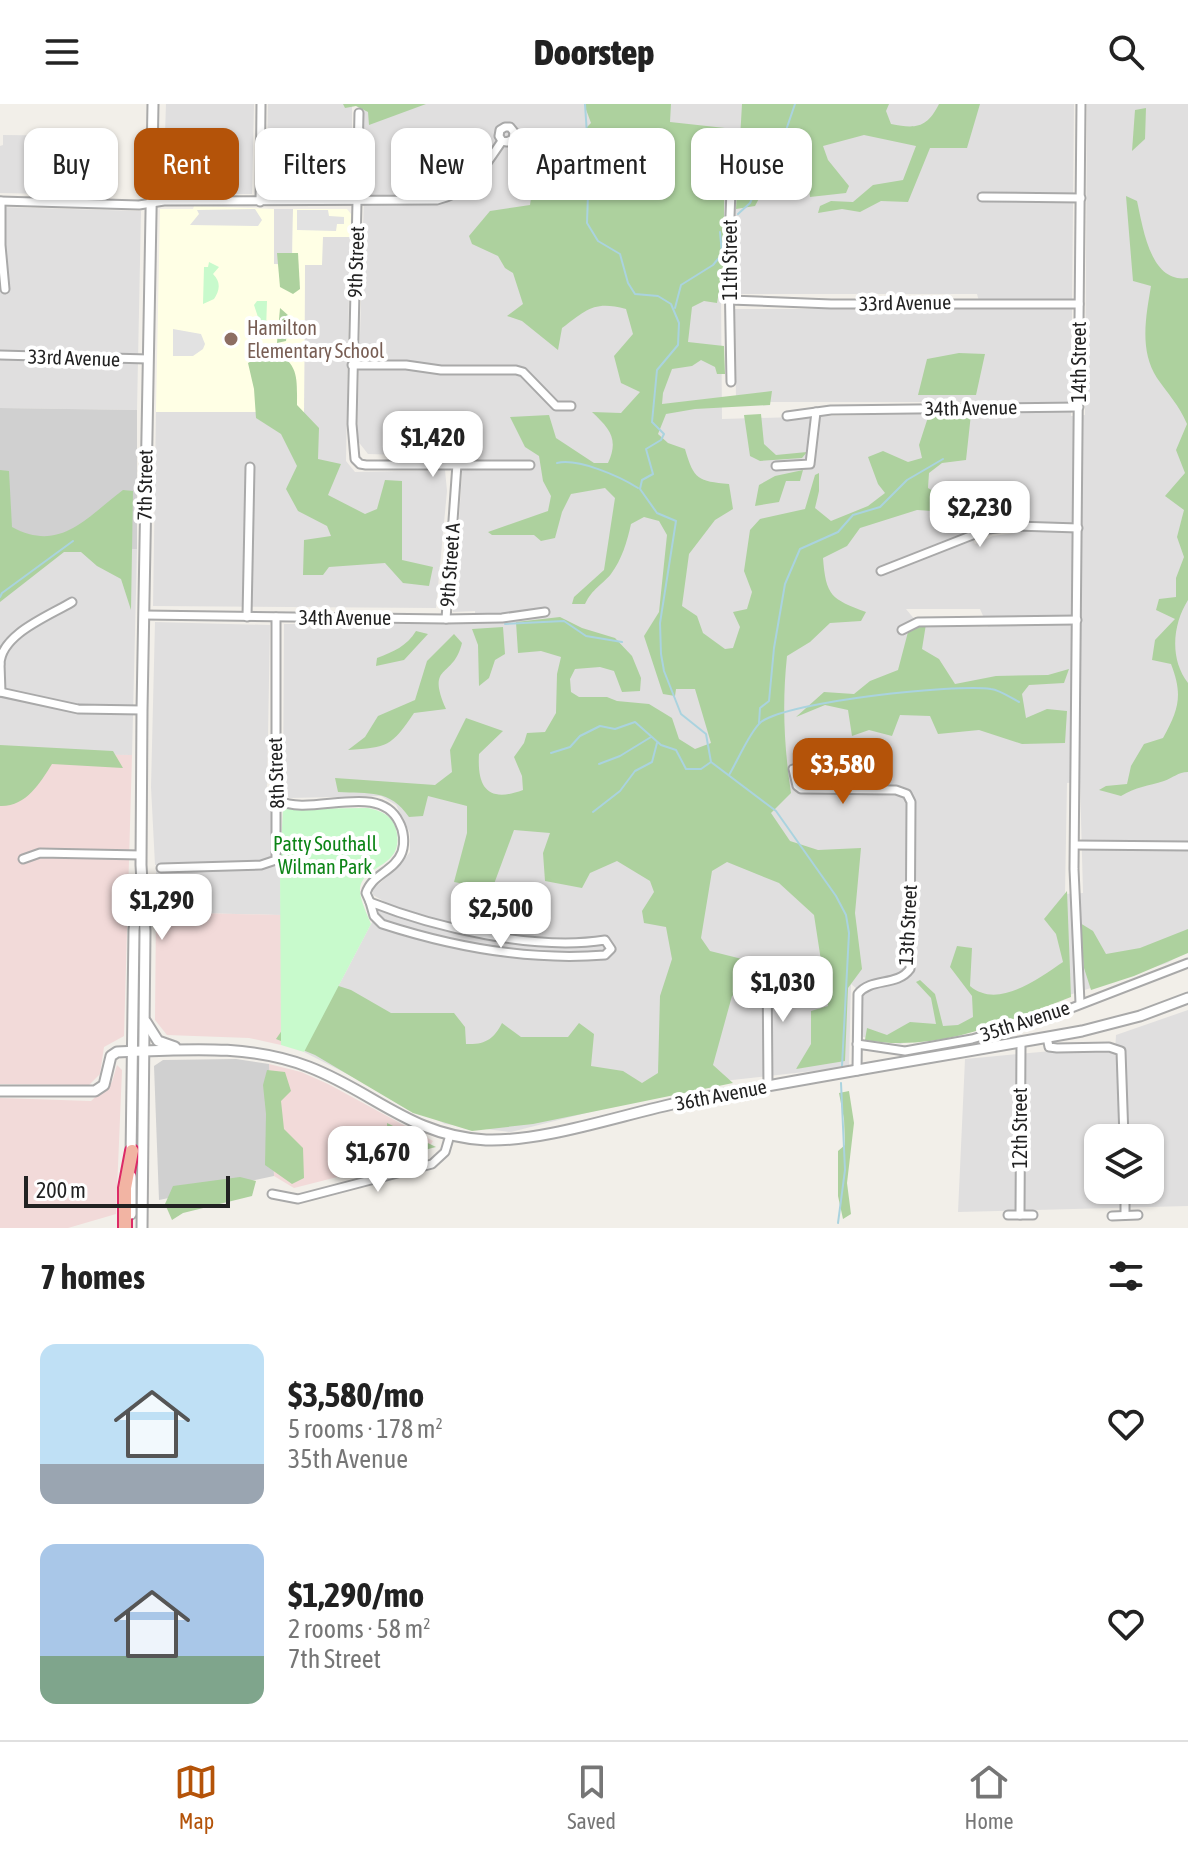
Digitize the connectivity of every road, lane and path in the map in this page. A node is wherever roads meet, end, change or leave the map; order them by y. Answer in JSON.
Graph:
{"nodes":[{"id":1,"x":153,"y":104,"type":"edge"},
{"id":2,"x":261,"y":104,"type":"edge"},
{"id":3,"x":1081,"y":104,"type":"edge"},
{"id":4,"x":359,"y":113,"type":"dead end"},
{"id":5,"x":502,"y":141,"type":"dead end"},
{"id":6,"x":982,"y":197,"type":"dead end"},
{"id":7,"x":1081,"y":198,"type":"junction"},
{"id":8,"x":732,"y":200,"type":"edge"},
{"id":9,"x":0,"y":201,"type":"edge"},
{"id":10,"x":260,"y":202,"type":"junction"},
{"id":11,"x":358,"y":202,"type":"junction"},
{"id":12,"x":151,"y":203,"type":"junction"},
{"id":13,"x":5,"y":289,"type":"dead end"},
{"id":14,"x":730,"y":300,"type":"junction"},
{"id":15,"x":1079,"y":304,"type":"junction"},
{"id":16,"x":0,"y":355,"type":"edge"},
{"id":17,"x":148,"y":359,"type":"junction"},
{"id":18,"x":352,"y":365,"type":"junction"},
{"id":19,"x":731,"y":382,"type":"dead end"},
{"id":20,"x":571,"y":406,"type":"dead end"},
{"id":21,"x":1079,"y":407,"type":"junction"},
{"id":22,"x":816,"y":412,"type":"junction"},
{"id":23,"x":787,"y":416,"type":"dead end"},
{"id":24,"x":457,"y":464,"type":"junction"},
{"id":25,"x":530,"y":465,"type":"dead end"},
{"id":26,"x":776,"y":466,"type":"dead end"},
{"id":27,"x":250,"y":467,"type":"dead end"},
{"id":28,"x":1078,"y":528,"type":"junction"},
{"id":29,"x":881,"y":571,"type":"dead end"},
{"id":30,"x":72,"y":602,"type":"dead end"},
{"id":31,"x":545,"y":612,"type":"dead end"},
{"id":32,"x":144,"y":615,"type":"junction"},
{"id":33,"x":247,"y":617,"type":"junction"},
{"id":34,"x":276,"y":617,"type":"junction"},
{"id":35,"x":446,"y":619,"type":"junction"},
{"id":36,"x":1077,"y":620,"type":"junction"},
{"id":37,"x":902,"y":630,"type":"dead end"},
{"id":38,"x":0,"y":664,"type":"edge"},
{"id":39,"x":0,"y":692,"type":"edge"},
{"id":40,"x":142,"y":710,"type":"junction"},
{"id":41,"x":793,"y":769,"type":"dead end"},
{"id":42,"x":278,"y":800,"type":"junction"},
{"id":43,"x":1075,"y":845,"type":"junction"},
{"id":44,"x":1188,"y":846,"type":"edge"},
{"id":45,"x":23,"y":859,"type":"dead end"},
{"id":46,"x":141,"y":860,"type":"junction"},
{"id":47,"x":161,"y":868,"type":"dead end"},
{"id":48,"x":370,"y":902,"type":"junction"},
{"id":49,"x":485,"y":934,"type":"junction"},
{"id":50,"x":476,"y":948,"type":"junction"},
{"id":51,"x":767,"y":963,"type":"dead end"},
{"id":52,"x":1188,"y":963,"type":"edge"},
{"id":53,"x":1188,"y":998,"type":"edge"},
{"id":54,"x":1080,"y":1003,"type":"junction"},
{"id":55,"x":145,"y":1020,"type":"junction"},
{"id":56,"x":1047,"y":1037,"type":"junction"},
{"id":57,"x":1021,"y":1042,"type":"junction"},
{"id":58,"x":857,"y":1044,"type":"junction"},
{"id":59,"x":182,"y":1050,"type":"junction"},
{"id":60,"x":133,"y":1051,"type":"junction"},
{"id":61,"x":144,"y":1051,"type":"junction"},
{"id":62,"x":857,"y":1071,"type":"junction"},
{"id":63,"x":768,"y":1087,"type":"junction"},
{"id":64,"x":0,"y":1091,"type":"edge"},
{"id":65,"x":1124,"y":1124,"type":"edge"},
{"id":66,"x":450,"y":1135,"type":"junction"},
{"id":67,"x":132,"y":1151,"type":"junction"},
{"id":68,"x":272,"y":1194,"type":"dead end"},
{"id":69,"x":1125,"y":1204,"type":"edge"},
{"id":70,"x":1008,"y":1215,"type":"dead end"},
{"id":71,"x":1020,"y":1215,"type":"junction"},
{"id":72,"x":1033,"y":1215,"type":"dead end"},
{"id":73,"x":1125,"y":1215,"type":"junction"},
{"id":74,"x":1138,"y":1215,"type":"dead end"},
{"id":75,"x":1112,"y":1216,"type":"dead end"},
{"id":76,"x":125,"y":1228,"type":"edge"},
{"id":77,"x":131,"y":1228,"type":"edge"},
{"id":78,"x":142,"y":1228,"type":"edge"}],
"edges":[{"from":1,"to":12,"type":"street","name":"7th Street"},
{"from":2,"to":10,"type":"street"},
{"from":3,"to":7,"type":"street","name":"14th Street"},
{"from":4,"to":11,"type":"street","name":"9th Street"},
{"from":5,"to":11,"type":"street"},
{"from":6,"to":7,"type":"street"},
{"from":7,"to":15,"type":"street","name":"14th Street"},
{"from":8,"to":14,"type":"street","name":"11th Street"},
{"from":9,"to":12,"type":"street"},
{"from":9,"to":13,"type":"street"},
{"from":10,"to":11,"type":"street"},
{"from":10,"to":12,"type":"street"},
{"from":11,"to":18,"type":"street","name":"9th Street"},
{"from":12,"to":17,"type":"street","name":"7th Street"},
{"from":14,"to":15,"type":"street","name":"33rd Avenue"},
{"from":14,"to":19,"type":"street","name":"11th Street"},
{"from":15,"to":21,"type":"street","name":"14th Street"},
{"from":16,"to":17,"type":"street","name":"33rd Avenue"},
{"from":17,"to":32,"type":"street","name":"7th Street"},
{"from":18,"to":20,"type":"street"},
{"from":18,"to":24,"type":"street","name":"9th Street"},
{"from":21,"to":22,"type":"street","name":"34th Avenue"},
{"from":21,"to":28,"type":"street","name":"14th Street"},
{"from":22,"to":23,"type":"street","name":"34th Avenue"},
{"from":22,"to":26,"type":"street"},
{"from":24,"to":25,"type":"street"},
{"from":24,"to":35,"type":"street","name":"9th Street A"},
{"from":27,"to":33,"type":"street"},
{"from":28,"to":29,"type":"street"},
{"from":28,"to":36,"type":"street","name":"14th Street"},
{"from":30,"to":38,"type":"street"},
{"from":31,"to":35,"type":"street","name":"34th Avenue"},
{"from":32,"to":33,"type":"street","name":"34th Avenue"},
{"from":32,"to":40,"type":"street","name":"7th Street"},
{"from":33,"to":34,"type":"street","name":"34th Avenue"},
{"from":34,"to":35,"type":"street","name":"34th Avenue"},
{"from":34,"to":42,"type":"street","name":"8th Street"},
{"from":36,"to":37,"type":"street"},
{"from":36,"to":43,"type":"street","name":"14th Street"},
{"from":38,"to":39,"type":"street"},
{"from":39,"to":40,"type":"street"},
{"from":40,"to":46,"type":"street","name":"7th Street"},
{"from":41,"to":58,"type":"street","name":"13th Street"},
{"from":42,"to":47,"type":"street","name":"8th Street"},
{"from":42,"to":48,"type":"street"},
{"from":43,"to":44,"type":"street"},
{"from":43,"to":54,"type":"street","name":"14th Street"},
{"from":45,"to":46,"type":"street"},
{"from":46,"to":55,"type":"street","name":"7th Street"},
{"from":46,"to":60,"type":"street","name":"7th Street"},
{"from":48,"to":49,"type":"street"},
{"from":48,"to":50,"type":"street"},
{"from":49,"to":50,"type":"street"},
{"from":49,"to":50,"type":"street"},
{"from":51,"to":63,"type":"street"},
{"from":52,"to":54,"type":"street","name":"35th Avenue"},
{"from":53,"to":56,"type":"street","name":"36th Avenue"},
{"from":54,"to":58,"type":"street","name":"35th Avenue"},
{"from":55,"to":59,"type":"street"},
{"from":55,"to":61,"type":"street","name":"7th Street"},
{"from":56,"to":57,"type":"street","name":"36th Avenue"},
{"from":56,"to":65,"type":"street"},
{"from":57,"to":62,"type":"street","name":"36th Avenue"},
{"from":57,"to":71,"type":"street","name":"12th Street"},
{"from":58,"to":62,"type":"street","name":"13th Street"},
{"from":59,"to":61,"type":"street","name":"36th Avenue"},
{"from":59,"to":66,"type":"street","name":"36th Avenue"},
{"from":60,"to":61,"type":"street","name":"36th Avenue"},
{"from":60,"to":64,"type":"street"},
{"from":60,"to":67,"type":"street","name":"7th Street"},
{"from":61,"to":78,"type":"street","name":"7th Street"},
{"from":62,"to":63,"type":"street","name":"36th Avenue"},
{"from":63,"to":66,"type":"street","name":"36th Avenue"},
{"from":66,"to":68,"type":"street"},
{"from":67,"to":76,"type":"highway"},
{"from":67,"to":77,"type":"street","name":"7th Street"},
{"from":69,"to":73,"type":"street"},
{"from":70,"to":71,"type":"street"},
{"from":71,"to":72,"type":"street"},
{"from":73,"to":74,"type":"street"},
{"from":73,"to":75,"type":"street"}]}
